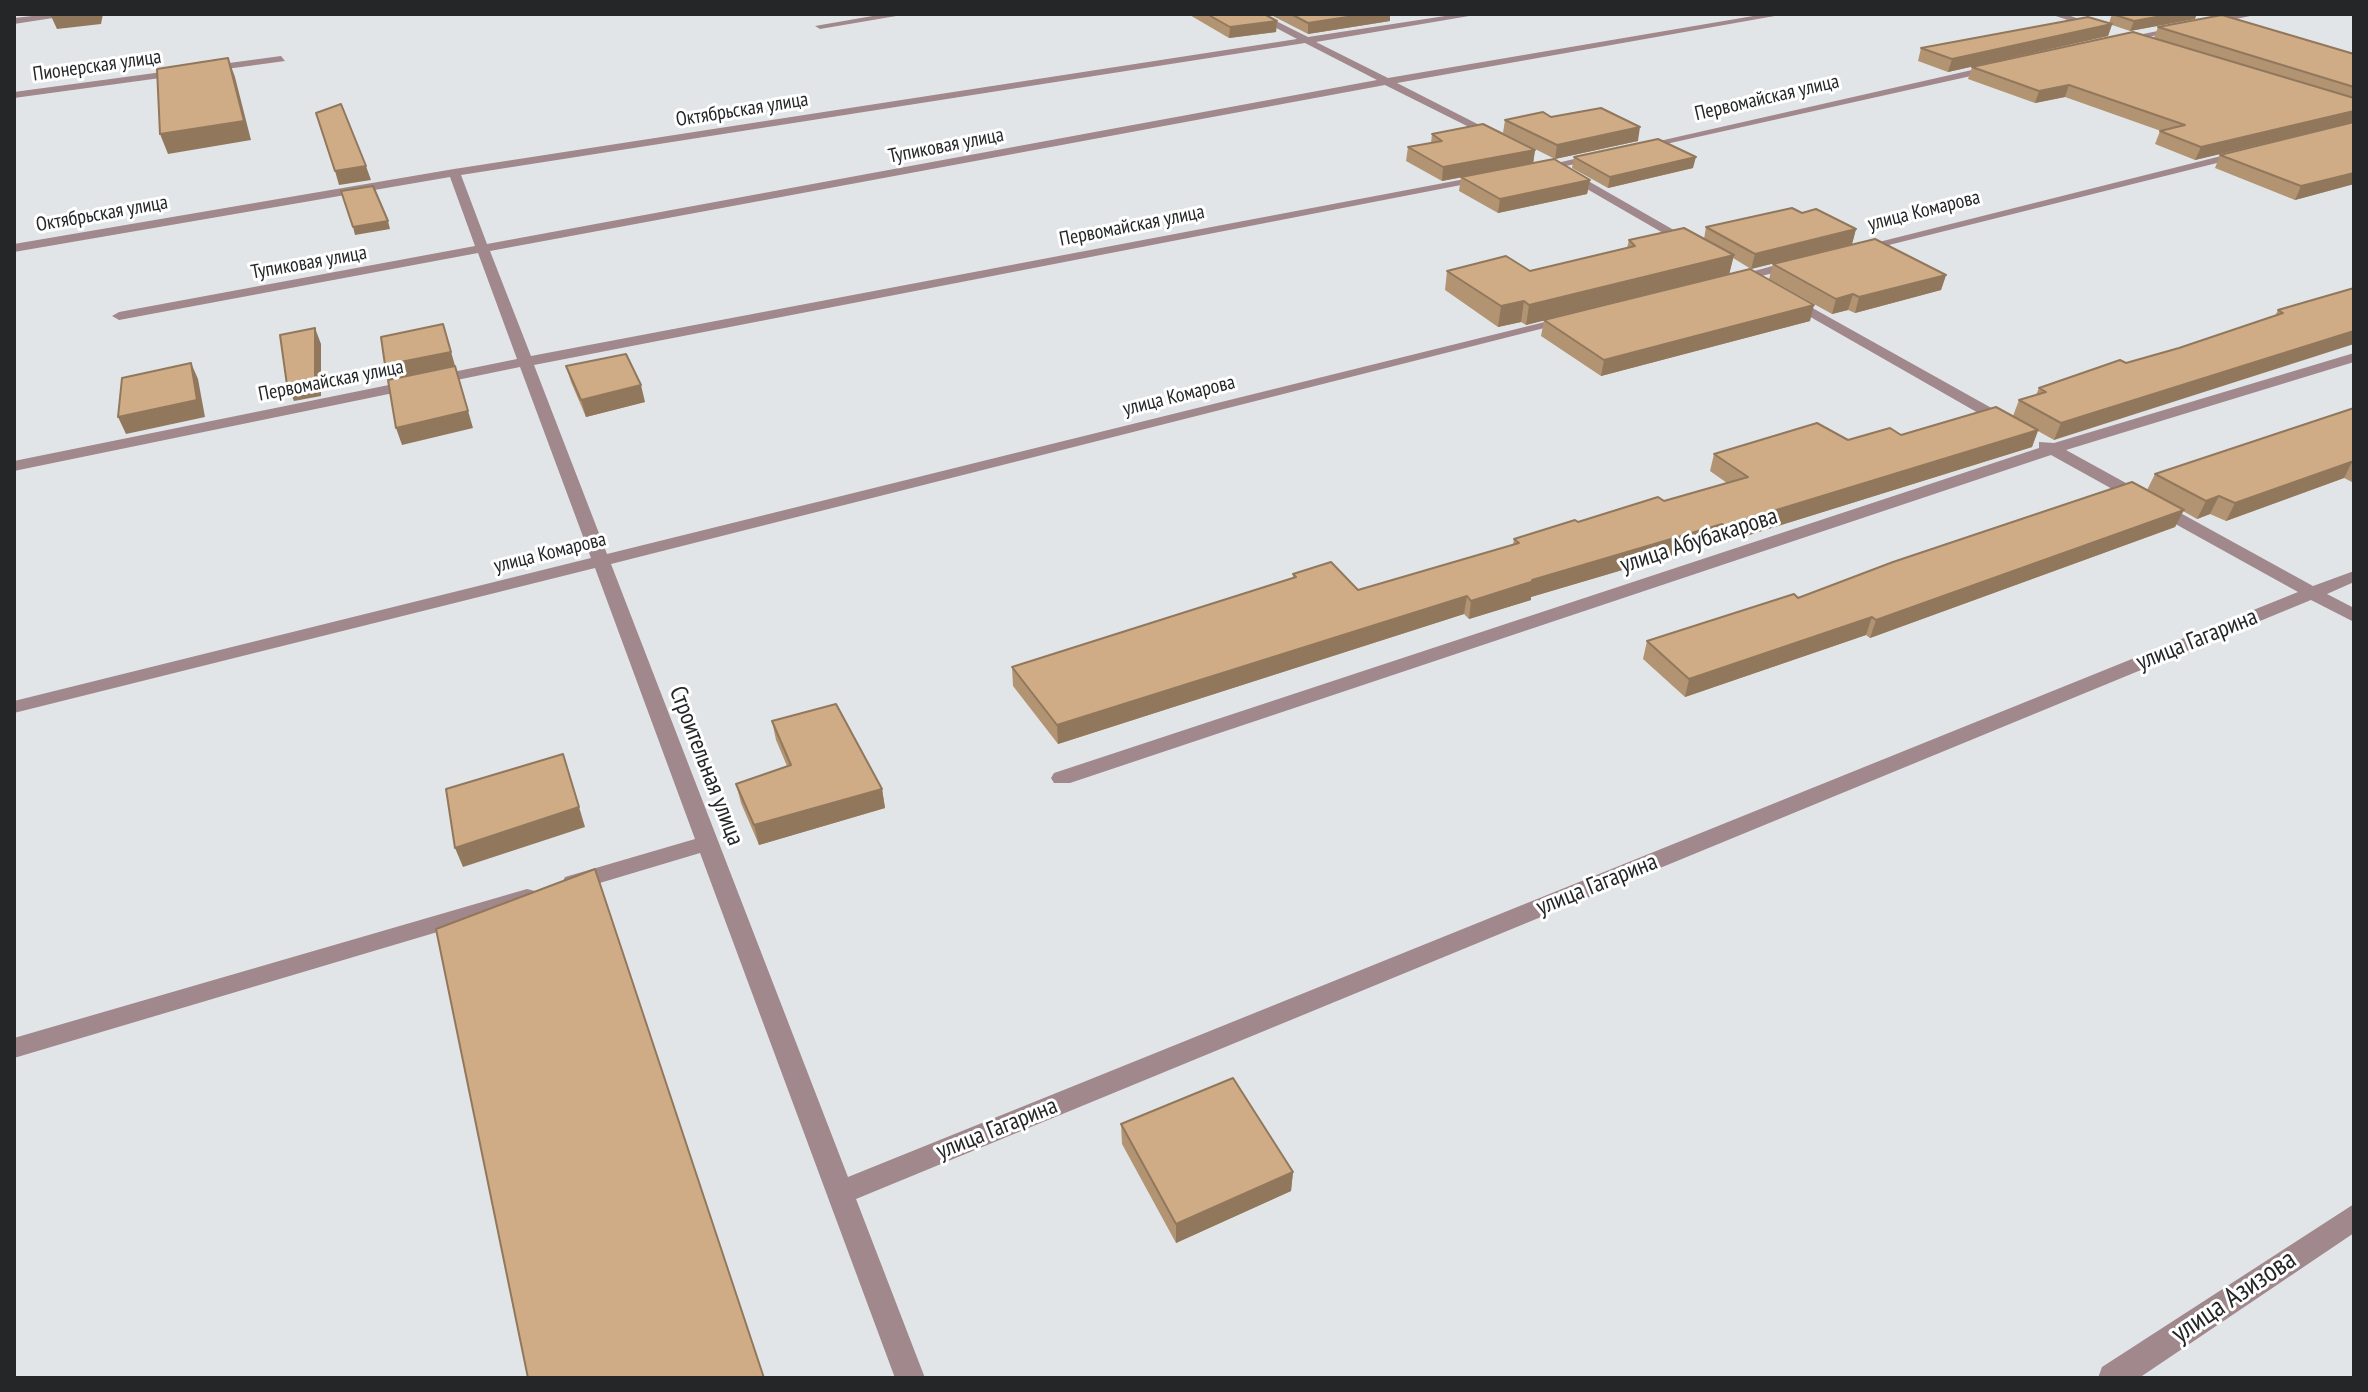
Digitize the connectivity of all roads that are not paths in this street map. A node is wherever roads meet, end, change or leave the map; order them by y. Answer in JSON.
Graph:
{"nodes":[{"id":1,"x":74,"y":14,"type":"edge"},
{"id":2,"x":903,"y":14,"type":"edge"},
{"id":3,"x":1255,"y":14,"type":"edge"},
{"id":4,"x":1476,"y":14,"type":"edge"},
{"id":5,"x":1781,"y":14,"type":"edge"},
{"id":6,"x":2055,"y":14,"type":"edge"},
{"id":7,"x":2255,"y":14,"type":"edge"},
{"id":8,"x":14,"y":21,"type":"edge"},
{"id":9,"x":820,"y":26,"type":"dead end"},
{"id":10,"x":2131,"y":37,"type":"junction"},
{"id":11,"x":1305,"y":42,"type":"junction"},
{"id":12,"x":2100,"y":44,"type":"edge"},
{"id":13,"x":2161,"y":47,"type":"edge"},
{"id":14,"x":281,"y":59,"type":"dead end"},
{"id":15,"x":2006,"y":65,"type":"edge"},
{"id":16,"x":1384,"y":82,"type":"junction"},
{"id":17,"x":14,"y":95,"type":"edge"},
{"id":18,"x":1512,"y":145,"type":"edge"},
{"id":19,"x":1632,"y":149,"type":"edge"},
{"id":20,"x":2261,"y":150,"type":"edge"},
{"id":21,"x":1526,"y":152,"type":"edge"},
{"id":22,"x":1617,"y":152,"type":"edge"},
{"id":23,"x":1554,"y":166,"type":"junction"},
{"id":24,"x":1523,"y":172,"type":"edge"},
{"id":25,"x":454,"y":173,"type":"junction"},
{"id":26,"x":1508,"y":175,"type":"edge"},
{"id":27,"x":14,"y":248,"type":"edge"},
{"id":28,"x":483,"y":250,"type":"junction"},
{"id":29,"x":1707,"y":252,"type":"edge"},
{"id":30,"x":1842,"y":252,"type":"edge"},
{"id":31,"x":1811,"y":260,"type":"edge"},
{"id":32,"x":1718,"y":283,"type":"edge"},
{"id":33,"x":1776,"y":291,"type":"edge"},
{"id":34,"x":119,"y":316,"type":"dead end"},
{"id":35,"x":1578,"y":318,"type":"edge"},
{"id":36,"x":2354,"y":357,"type":"edge"},
{"id":37,"x":525,"y":362,"type":"junction"},
{"id":38,"x":2024,"y":433,"type":"edge"},
{"id":39,"x":2045,"y":445,"type":"junction"},
{"id":40,"x":14,"y":466,"type":"edge"},
{"id":41,"x":601,"y":561,"type":"junction"},
{"id":42,"x":2354,"y":576,"type":"edge"},
{"id":43,"x":2313,"y":593,"type":"junction"},
{"id":44,"x":2354,"y":616,"type":"edge"},
{"id":45,"x":14,"y":707,"type":"edge"},
{"id":46,"x":1062,"y":778,"type":"dead end"},
{"id":47,"x":707,"y":843,"type":"junction"},
{"id":48,"x":14,"y":1048,"type":"edge"},
{"id":49,"x":840,"y":1193,"type":"junction"},
{"id":50,"x":2354,"y":1217,"type":"edge"},
{"id":51,"x":910,"y":1378,"type":"edge"},
{"id":52,"x":2113,"y":1378,"type":"edge"}],
"edges":[{"from":1,"to":8,"type":"street"},
{"from":2,"to":9,"type":"street"},
{"from":3,"to":11,"type":"street"},
{"from":4,"to":11,"type":"street","name":"Октябрьская улица"},
{"from":5,"to":16,"type":"street","name":"Тупиковая улица"},
{"from":6,"to":10,"type":"street"},
{"from":7,"to":10,"type":"street"},
{"from":10,"to":12,"type":"street"},
{"from":10,"to":13,"type":"street"},
{"from":11,"to":16,"type":"street"},
{"from":11,"to":25,"type":"street","name":"Октябрьская улица"},
{"from":14,"to":17,"type":"street","name":"Пионерская улица"},
{"from":15,"to":19,"type":"street","name":"Первомайская улица"},
{"from":16,"to":18,"type":"street"},
{"from":16,"to":28,"type":"street","name":"Тупиковая улица"},
{"from":20,"to":30,"type":"street","name":"улица Комарова"},
{"from":21,"to":23,"type":"street"},
{"from":22,"to":23,"type":"street"},
{"from":23,"to":24,"type":"street"},
{"from":23,"to":29,"type":"street"},
{"from":25,"to":27,"type":"street","name":"Октябрьская улица"},
{"from":25,"to":28,"type":"street","name":"Строительная улица"},
{"from":26,"to":37,"type":"street","name":"Первомайская улица"},
{"from":28,"to":34,"type":"street","name":"Тупиковая улица"},
{"from":28,"to":37,"type":"street","name":"Строительная улица"},
{"from":31,"to":32,"type":"street"},
{"from":33,"to":38,"type":"street"},
{"from":35,"to":41,"type":"street","name":"улица Комарова"},
{"from":36,"to":39,"type":"street","name":"улица Абубакарова"},
{"from":37,"to":40,"type":"street","name":"Первомайская улица"},
{"from":37,"to":41,"type":"street","name":"Строительная улица"},
{"from":39,"to":43,"type":"street"},
{"from":39,"to":46,"type":"street","name":"улица Абубакарова"},
{"from":41,"to":45,"type":"street","name":"улица Комарова"},
{"from":41,"to":47,"type":"street","name":"Строительная улица"},
{"from":42,"to":43,"type":"street","name":"улица Гагарина"},
{"from":43,"to":44,"type":"street"},
{"from":43,"to":49,"type":"street","name":"улица Гагарина"},
{"from":47,"to":48,"type":"street"},
{"from":47,"to":49,"type":"street","name":"Строительная улица"},
{"from":49,"to":51,"type":"street","name":"Строительная улица"},
{"from":50,"to":52,"type":"street","name":"улица Азизова"}]}
